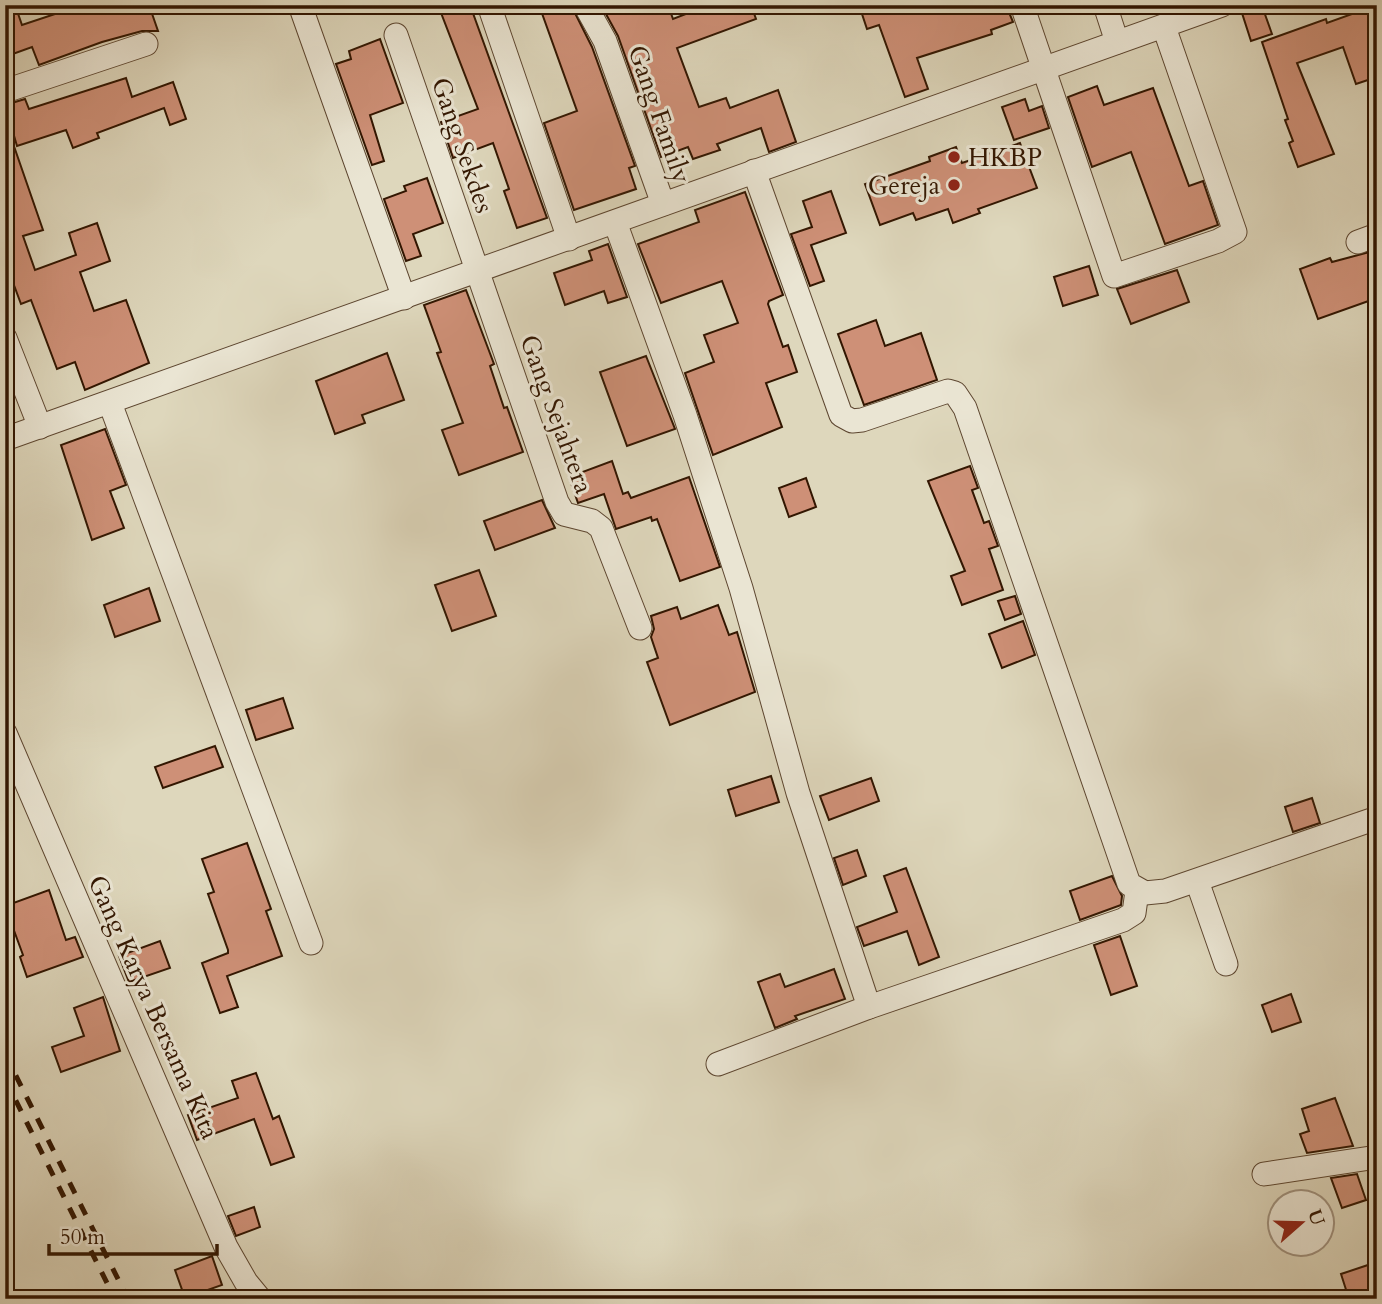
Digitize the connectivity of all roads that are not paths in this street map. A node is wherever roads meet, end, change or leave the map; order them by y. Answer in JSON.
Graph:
{"nodes":[{"id":1,"x":300,"y":5,"type":"edge"},
{"id":2,"x":489,"y":5,"type":"edge"},
{"id":3,"x":585,"y":5,"type":"edge"},
{"id":4,"x":1022,"y":5,"type":"edge"},
{"id":5,"x":1105,"y":5,"type":"edge"},
{"id":6,"x":1214,"y":7,"type":"edge"},
{"id":7,"x":1164,"y":27,"type":"junction"},
{"id":8,"x":396,"y":35,"type":"dead end"},
{"id":9,"x":1117,"y":42,"type":"junction"},
{"id":10,"x":146,"y":44,"type":"dead end"},
{"id":11,"x":1045,"y":66,"type":"junction"},
{"id":12,"x":5,"y":91,"type":"edge"},
{"id":13,"x":754,"y":171,"type":"junction"},
{"id":14,"x":663,"y":204,"type":"junction"},
{"id":15,"x":615,"y":222,"type":"junction"},
{"id":16,"x":569,"y":239,"type":"junction"},
{"id":17,"x":476,"y":272,"type":"junction"},
{"id":18,"x":404,"y":298,"type":"junction"},
{"id":19,"x":5,"y":338,"type":"edge"},
{"id":20,"x":110,"y":403,"type":"junction"},
{"id":21,"x":40,"y":427,"type":"junction"},
{"id":22,"x":5,"y":439,"type":"edge"},
{"id":23,"x":640,"y":628,"type":"dead end"},
{"id":24,"x":5,"y":733,"type":"edge"},
{"id":25,"x":1377,"y":818,"type":"edge"},
{"id":26,"x":1197,"y":881,"type":"junction"},
{"id":27,"x":1137,"y":891,"type":"junction"},
{"id":28,"x":311,"y":943,"type":"dead end"},
{"id":29,"x":1226,"y":964,"type":"dead end"},
{"id":30,"x":869,"y":1007,"type":"junction"},
{"id":31,"x":718,"y":1064,"type":"dead end"},
{"id":32,"x":1377,"y":1157,"type":"edge"},
{"id":33,"x":1264,"y":1174,"type":"dead end"},
{"id":34,"x":260,"y":1299,"type":"edge"}],
"edges":[{"from":1,"to":18,"type":"street"},
{"from":2,"to":16,"type":"street"},
{"from":3,"to":14,"type":"street","name":"Gang Family"},
{"from":4,"to":11,"type":"street"},
{"from":5,"to":9,"type":"street"},
{"from":6,"to":7,"type":"street"},
{"from":7,"to":9,"type":"street"},
{"from":7,"to":11,"type":"street"},
{"from":8,"to":17,"type":"street","name":"Gang Sekdes"},
{"from":9,"to":11,"type":"street"},
{"from":10,"to":12,"type":"street"},
{"from":11,"to":13,"type":"street"},
{"from":13,"to":14,"type":"street"},
{"from":13,"to":27,"type":"street"},
{"from":14,"to":15,"type":"street"},
{"from":15,"to":16,"type":"street"},
{"from":15,"to":30,"type":"street"},
{"from":16,"to":17,"type":"street"},
{"from":17,"to":18,"type":"street"},
{"from":17,"to":23,"type":"street","name":"Gang Sejahtera"},
{"from":18,"to":20,"type":"street"},
{"from":19,"to":21,"type":"street"},
{"from":20,"to":21,"type":"street"},
{"from":20,"to":28,"type":"street"},
{"from":21,"to":22,"type":"street"},
{"from":24,"to":34,"type":"street","name":"Gang Karya Bersama Kita"},
{"from":25,"to":26,"type":"street"},
{"from":26,"to":27,"type":"street"},
{"from":26,"to":29,"type":"street"},
{"from":27,"to":30,"type":"street"},
{"from":30,"to":31,"type":"street"},
{"from":32,"to":33,"type":"street"}]}
